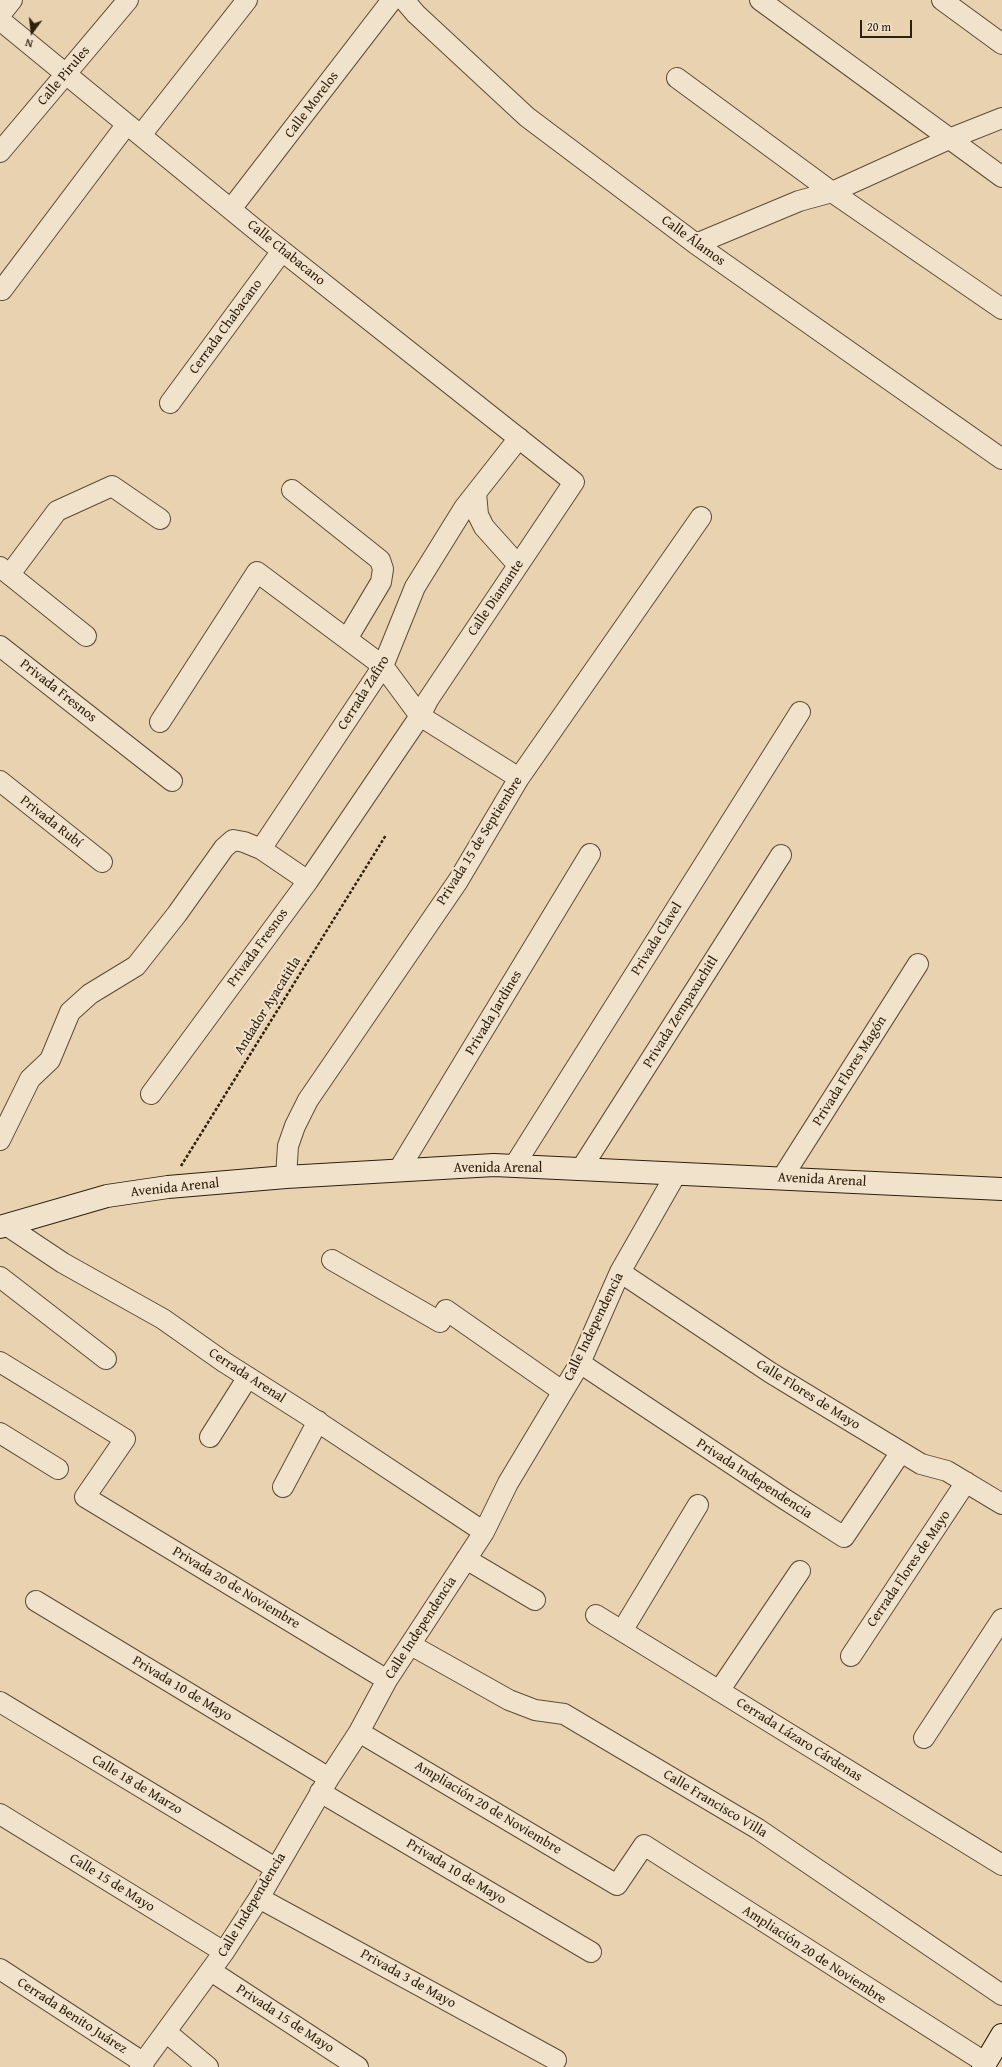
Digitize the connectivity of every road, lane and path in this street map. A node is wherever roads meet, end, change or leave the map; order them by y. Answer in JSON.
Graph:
{"nodes":[{"id":1,"x":12,"y":0,"type":"edge"},
{"id":2,"x":128,"y":0,"type":"edge"},
{"id":3,"x":247,"y":0,"type":"edge"},
{"id":4,"x":392,"y":0,"type":"edge"},
{"id":5,"x":404,"y":0,"type":"edge"},
{"id":6,"x":760,"y":0,"type":"edge"},
{"id":7,"x":942,"y":0,"type":"edge"},
{"id":8,"x":0,"y":15,"type":"edge"},
{"id":9,"x":0,"y":20,"type":"edge"},
{"id":10,"x":1002,"y":44,"type":"edge"},
{"id":11,"x":65,"y":73,"type":"junction"},
{"id":12,"x":677,"y":78,"type":"dead end"},
{"id":13,"x":1002,"y":118,"type":"edge"},
{"id":14,"x":134,"y":130,"type":"junction"},
{"id":15,"x":949,"y":139,"type":"junction"},
{"id":16,"x":0,"y":152,"type":"edge"},
{"id":17,"x":1002,"y":177,"type":"edge"},
{"id":18,"x":832,"y":192,"type":"junction"},
{"id":19,"x":232,"y":209,"type":"junction"},
{"id":20,"x":696,"y":244,"type":"junction"},
{"id":21,"x":282,"y":251,"type":"junction"},
{"id":22,"x":2,"y":290,"type":"dead end"},
{"id":23,"x":1002,"y":309,"type":"edge"},
{"id":24,"x":170,"y":403,"type":"dead end"},
{"id":25,"x":519,"y":438,"type":"junction"},
{"id":26,"x":1002,"y":458,"type":"edge"},
{"id":27,"x":574,"y":482,"type":"joint"},
{"id":28,"x":292,"y":490,"type":"dead end"},
{"id":29,"x":470,"y":500,"type":"junction"},
{"id":30,"x":701,"y":517,"type":"dead end"},
{"id":31,"x":160,"y":519,"type":"dead end"},
{"id":32,"x":518,"y":565,"type":"junction"},
{"id":33,"x":5,"y":570,"type":"edge"},
{"id":34,"x":86,"y":636,"type":"dead end"},
{"id":35,"x":347,"y":639,"type":"junction"},
{"id":36,"x":0,"y":646,"type":"edge"},
{"id":37,"x":383,"y":666,"type":"junction"},
{"id":38,"x":800,"y":712,"type":"dead end"},
{"id":39,"x":420,"y":716,"type":"junction"},
{"id":40,"x":160,"y":722,"type":"dead end"},
{"id":41,"x":519,"y":778,"type":"junction"},
{"id":42,"x":0,"y":781,"type":"edge"},
{"id":43,"x":172,"y":781,"type":"dead end"},
{"id":44,"x":386,"y":835,"type":"dead end"},
{"id":45,"x":260,"y":849,"type":"junction"},
{"id":46,"x":590,"y":854,"type":"dead end"},
{"id":47,"x":781,"y":855,"type":"dead end"},
{"id":48,"x":102,"y":862,"type":"dead end"},
{"id":49,"x":308,"y":880,"type":"junction"},
{"id":50,"x":918,"y":964,"type":"dead end"},
{"id":51,"x":151,"y":1094,"type":"dead end"},
{"id":52,"x":0,"y":1140,"type":"edge"},
{"id":53,"x":514,"y":1166,"type":"junction"},
{"id":54,"x":581,"y":1169,"type":"junction"},
{"id":55,"x":398,"y":1171,"type":"junction"},
{"id":56,"x":676,"y":1174,"type":"junction"},
{"id":57,"x":286,"y":1177,"type":"junction"},
{"id":58,"x":782,"y":1178,"type":"junction"},
{"id":59,"x":168,"y":1187,"type":"junction"},
{"id":60,"x":1002,"y":1189,"type":"edge"},
{"id":61,"x":3,"y":1226,"type":"edge"},
{"id":62,"x":332,"y":1260,"type":"dead end"},
{"id":63,"x":620,"y":1272,"type":"junction"},
{"id":64,"x":0,"y":1277,"type":"edge"},
{"id":65,"x":106,"y":1358,"type":"dead end"},
{"id":66,"x":0,"y":1362,"type":"edge"},
{"id":67,"x":580,"y":1363,"type":"junction"},
{"id":68,"x":248,"y":1377,"type":"junction"},
{"id":69,"x":562,"y":1391,"type":"junction"},
{"id":70,"x":318,"y":1421,"type":"junction"},
{"id":71,"x":0,"y":1433,"type":"edge"},
{"id":72,"x":210,"y":1436,"type":"dead end"},
{"id":73,"x":901,"y":1452,"type":"junction"},
{"id":74,"x":58,"y":1469,"type":"dead end"},
{"id":75,"x":966,"y":1482,"type":"junction"},
{"id":76,"x":283,"y":1487,"type":"dead end"},
{"id":77,"x":1002,"y":1504,"type":"edge"},
{"id":78,"x":698,"y":1505,"type":"dead end"},
{"id":79,"x":484,"y":1532,"type":"junction"},
{"id":80,"x":466,"y":1559,"type":"junction"},
{"id":81,"x":800,"y":1571,"type":"dead end"},
{"id":82,"x":535,"y":1600,"type":"dead end"},
{"id":83,"x":36,"y":1601,"type":"dead end"},
{"id":84,"x":596,"y":1615,"type":"dead end"},
{"id":85,"x":1002,"y":1619,"type":"edge"},
{"id":86,"x":622,"y":1630,"type":"junction"},
{"id":87,"x":411,"y":1645,"type":"junction"},
{"id":88,"x":851,"y":1656,"type":"dead end"},
{"id":89,"x":387,"y":1680,"type":"junction"},
{"id":90,"x":719,"y":1691,"type":"junction"},
{"id":91,"x":0,"y":1702,"type":"edge"},
{"id":92,"x":359,"y":1732,"type":"junction"},
{"id":93,"x":924,"y":1738,"type":"dead end"},
{"id":94,"x":324,"y":1785,"type":"junction"},
{"id":95,"x":0,"y":1814,"type":"edge"},
{"id":96,"x":1002,"y":1865,"type":"edge"},
{"id":97,"x":275,"y":1868,"type":"junction"},
{"id":98,"x":259,"y":1898,"type":"junction"},
{"id":99,"x":224,"y":1952,"type":"junction"},
{"id":100,"x":591,"y":1952,"type":"dead end"},
{"id":101,"x":0,"y":1969,"type":"edge"},
{"id":102,"x":211,"y":1971,"type":"junction"},
{"id":103,"x":1002,"y":1995,"type":"edge"},
{"id":104,"x":166,"y":2032,"type":"junction"},
{"id":105,"x":1002,"y":2035,"type":"edge"},
{"id":106,"x":556,"y":2060,"type":"dead end"},
{"id":107,"x":142,"y":2065,"type":"edge"},
{"id":108,"x":984,"y":2065,"type":"edge"},
{"id":109,"x":208,"y":2067,"type":"edge"},
{"id":110,"x":358,"y":2067,"type":"edge"}],
"edges":[{"from":1,"to":8,"type":"street"},
{"from":2,"to":11,"type":"street","name":"Calle Pirules"},
{"from":3,"to":14,"type":"street"},
{"from":4,"to":19,"type":"street","name":"Calle Morelos"},
{"from":5,"to":20,"type":"street","name":"Calle Álamos"},
{"from":6,"to":15,"type":"street"},
{"from":7,"to":10,"type":"street"},
{"from":9,"to":11,"type":"street","name":"Calle Chabacano"},
{"from":11,"to":14,"type":"street","name":"Calle Chabacano"},
{"from":11,"to":16,"type":"street","name":"Calle Pirules"},
{"from":12,"to":18,"type":"street"},
{"from":13,"to":15,"type":"street"},
{"from":14,"to":19,"type":"street","name":"Calle Chabacano"},
{"from":14,"to":22,"type":"street"},
{"from":15,"to":17,"type":"street"},
{"from":15,"to":18,"type":"street"},
{"from":18,"to":20,"type":"street"},
{"from":18,"to":23,"type":"street"},
{"from":19,"to":21,"type":"street","name":"Calle Chabacano"},
{"from":20,"to":26,"type":"street","name":"Calle Álamos"},
{"from":21,"to":24,"type":"street","name":"Cerrada Chabacano"},
{"from":21,"to":25,"type":"street","name":"Calle Chabacano"},
{"from":25,"to":27,"type":"street","name":"Calle Chabacano"},
{"from":25,"to":29,"type":"street","name":"Cerrada Zafiro"},
{"from":27,"to":32,"type":"street","name":"Calle Diamante"},
{"from":28,"to":35,"type":"street"},
{"from":29,"to":32,"type":"street"},
{"from":29,"to":37,"type":"street","name":"Cerrada Zafiro"},
{"from":30,"to":41,"type":"street","name":"Privada 15 de Septiembre"},
{"from":31,"to":33,"type":"street"},
{"from":32,"to":39,"type":"street","name":"Calle Diamante"},
{"from":33,"to":34,"type":"street"},
{"from":35,"to":37,"type":"street"},
{"from":35,"to":40,"type":"street"},
{"from":36,"to":43,"type":"street","name":"Privada Fresnos"},
{"from":37,"to":39,"type":"street"},
{"from":37,"to":45,"type":"street","name":"Cerrada Zafiro"},
{"from":38,"to":53,"type":"street","name":"Privada Clavel"},
{"from":39,"to":41,"type":"street"},
{"from":39,"to":49,"type":"street","name":"Calle Diamante"},
{"from":41,"to":57,"type":"street","name":"Privada 15 de Septiembre"},
{"from":42,"to":48,"type":"street","name":"Privada Rubí"},
{"from":44,"to":59,"type":"path","name":"Andador Ayacatitla"},
{"from":45,"to":49,"type":"street"},
{"from":45,"to":52,"type":"street"},
{"from":46,"to":55,"type":"street","name":"Privada Jardines"},
{"from":47,"to":54,"type":"street","name":"Privada Zempaxuchitl"},
{"from":49,"to":51,"type":"street","name":"Privada Fresnos"},
{"from":50,"to":58,"type":"street","name":"Privada Flores Magón"},
{"from":53,"to":54,"type":"main road","name":"Avenida Arenal"},
{"from":53,"to":55,"type":"main road","name":"Avenida Arenal"},
{"from":54,"to":56,"type":"main road","name":"Avenida Arenal"},
{"from":55,"to":57,"type":"main road","name":"Avenida Arenal"},
{"from":56,"to":58,"type":"main road","name":"Avenida Arenal"},
{"from":56,"to":63,"type":"street","name":"Calle Independencia"},
{"from":57,"to":59,"type":"main road","name":"Avenida Arenal"},
{"from":58,"to":60,"type":"main road","name":"Avenida Arenal"},
{"from":59,"to":61,"type":"main road","name":"Avenida Arenal"},
{"from":61,"to":68,"type":"street","name":"Cerrada Arenal"},
{"from":62,"to":69,"type":"street"},
{"from":63,"to":67,"type":"street","name":"Calle Independencia"},
{"from":63,"to":73,"type":"street","name":"Calle Flores de Mayo"},
{"from":64,"to":65,"type":"street"},
{"from":66,"to":89,"type":"street","name":"Privada 20 de Noviembre"},
{"from":67,"to":69,"type":"street","name":"Calle Independencia"},
{"from":67,"to":73,"type":"street","name":"Privada Independencia"},
{"from":68,"to":70,"type":"street","name":"Cerrada Arenal"},
{"from":68,"to":72,"type":"street"},
{"from":69,"to":79,"type":"street","name":"Calle Independencia"},
{"from":70,"to":76,"type":"street"},
{"from":70,"to":79,"type":"street","name":"Cerrada Arenal"},
{"from":71,"to":74,"type":"street"},
{"from":73,"to":75,"type":"street","name":"Calle Flores de Mayo"},
{"from":75,"to":77,"type":"street","name":"Calle Flores de Mayo"},
{"from":75,"to":88,"type":"street","name":"Cerrada Flores de Mayo"},
{"from":78,"to":86,"type":"street"},
{"from":79,"to":80,"type":"street","name":"Calle Independencia"},
{"from":80,"to":82,"type":"street"},
{"from":80,"to":87,"type":"street","name":"Calle Independencia"},
{"from":81,"to":90,"type":"street"},
{"from":83,"to":94,"type":"street","name":"Privada 10 de Mayo"},
{"from":84,"to":86,"type":"street","name":"Cerrada Lázaro Cárdenas"},
{"from":85,"to":93,"type":"street"},
{"from":86,"to":90,"type":"street","name":"Cerrada Lázaro Cárdenas"},
{"from":87,"to":89,"type":"street","name":"Calle Independencia"},
{"from":87,"to":103,"type":"street","name":"Calle Francisco Villa"},
{"from":89,"to":92,"type":"street","name":"Calle Independencia"},
{"from":90,"to":96,"type":"street","name":"Cerrada Lázaro Cárdenas"},
{"from":91,"to":97,"type":"street","name":"Calle 18 de Marzo"},
{"from":92,"to":94,"type":"street","name":"Calle Independencia"},
{"from":92,"to":108,"type":"street","name":"Ampliación 20 de Noviembre"},
{"from":94,"to":97,"type":"street","name":"Calle Independencia"},
{"from":94,"to":100,"type":"street","name":"Privada 10 de Mayo"},
{"from":95,"to":99,"type":"street","name":"Calle 15 de Mayo"},
{"from":97,"to":98,"type":"street","name":"Calle Independencia"},
{"from":98,"to":99,"type":"street","name":"Calle Independencia"},
{"from":98,"to":106,"type":"street","name":"Privada 3 de Mayo"},
{"from":99,"to":102,"type":"street","name":"Calle Independencia"},
{"from":101,"to":107,"type":"street","name":"Cerrada Benito Juárez"},
{"from":102,"to":104,"type":"street","name":"Calle Independencia"},
{"from":102,"to":110,"type":"street","name":"Privada 15 de Mayo"},
{"from":104,"to":107,"type":"street","name":"Calle Independencia"},
{"from":104,"to":109,"type":"street"},
{"from":105,"to":108,"type":"main road"}]}
